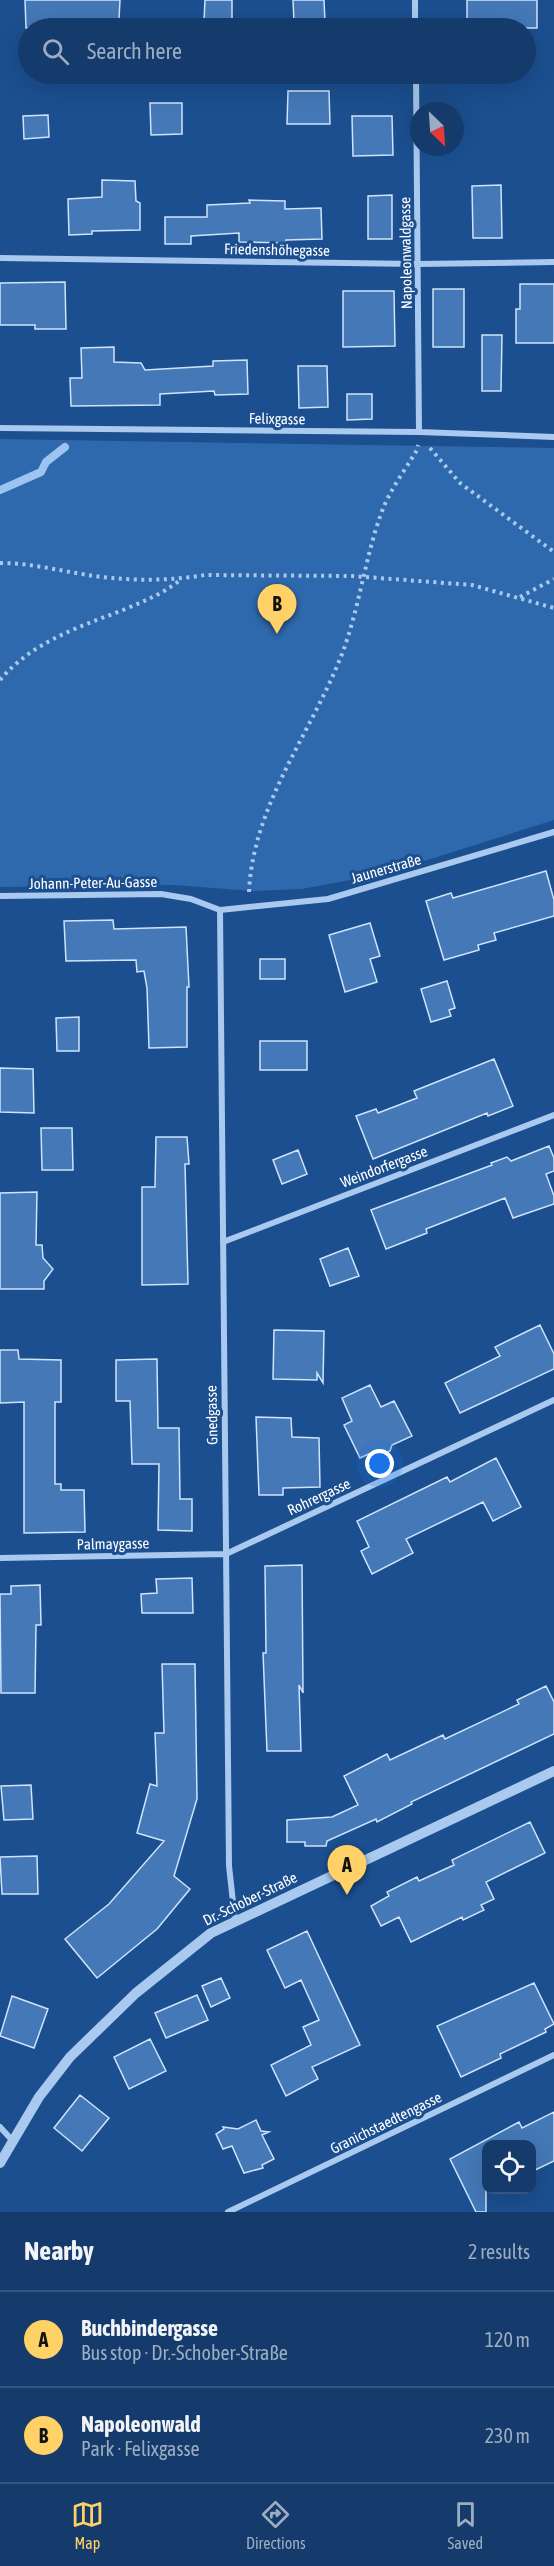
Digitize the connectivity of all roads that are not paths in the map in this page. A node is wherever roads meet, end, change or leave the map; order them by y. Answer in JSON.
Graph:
{"nodes":[{"id":1,"x":415,"y":0,"type":"edge"},
{"id":2,"x":415,"y":18,"type":"edge"},
{"id":3,"x":416,"y":84,"type":"edge"},
{"id":4,"x":0,"y":258,"type":"edge"},
{"id":5,"x":554,"y":262,"type":"edge"},
{"id":6,"x":418,"y":264,"type":"junction"},
{"id":7,"x":0,"y":428,"type":"edge"},
{"id":8,"x":419,"y":432,"type":"junction"},
{"id":9,"x":554,"y":437,"type":"edge"},
{"id":10,"x":554,"y":832,"type":"edge"},
{"id":11,"x":0,"y":896,"type":"edge"},
{"id":12,"x":220,"y":910,"type":"junction"},
{"id":13,"x":554,"y":1115,"type":"edge"},
{"id":14,"x":223,"y":1242,"type":"junction"},
{"id":15,"x":554,"y":1400,"type":"edge"},
{"id":16,"x":225,"y":1554,"type":"junction"},
{"id":17,"x":0,"y":1558,"type":"edge"},
{"id":18,"x":554,"y":1771,"type":"edge"},
{"id":19,"x":235,"y":1920,"type":"junction"},
{"id":20,"x":554,"y":2055,"type":"edge"},
{"id":21,"x":0,"y":2127,"type":"edge"},
{"id":22,"x":12,"y":2139,"type":"junction"},
{"id":23,"x":0,"y":2163,"type":"edge"},
{"id":24,"x":228,"y":2212,"type":"edge"}],
"edges":[{"from":1,"to":2,"type":"street"},
{"from":3,"to":6,"type":"street","name":"Napoleonwaldgasse"},
{"from":4,"to":6,"type":"street","name":"Friedenshöhegasse"},
{"from":5,"to":6,"type":"street","name":"Friedenshöhegasse"},
{"from":6,"to":8,"type":"street","name":"Napoleonwaldgasse"},
{"from":7,"to":8,"type":"street","name":"Felixgasse"},
{"from":8,"to":9,"type":"street","name":"Felixgasse"},
{"from":10,"to":12,"type":"street","name":"Jaunerstraße"},
{"from":11,"to":12,"type":"street","name":"Johann-Peter-Au-Gasse"},
{"from":12,"to":14,"type":"street","name":"Gnedgasse"},
{"from":13,"to":14,"type":"street","name":"Weindorfergasse"},
{"from":14,"to":16,"type":"street","name":"Gnedgasse"},
{"from":15,"to":16,"type":"street","name":"Rohrergasse"},
{"from":16,"to":17,"type":"street","name":"Palmaygasse"},
{"from":16,"to":19,"type":"street","name":"Gnedgasse"},
{"from":18,"to":19,"type":"street","name":"Dr.-Schober-Straße"},
{"from":19,"to":22,"type":"street","name":"Dr.-Schober-Straße"},
{"from":20,"to":24,"type":"street","name":"Granichstaedtengasse"},
{"from":21,"to":22,"type":"street"},
{"from":22,"to":23,"type":"street","name":"Dr.-Schober-Straße"}]}
